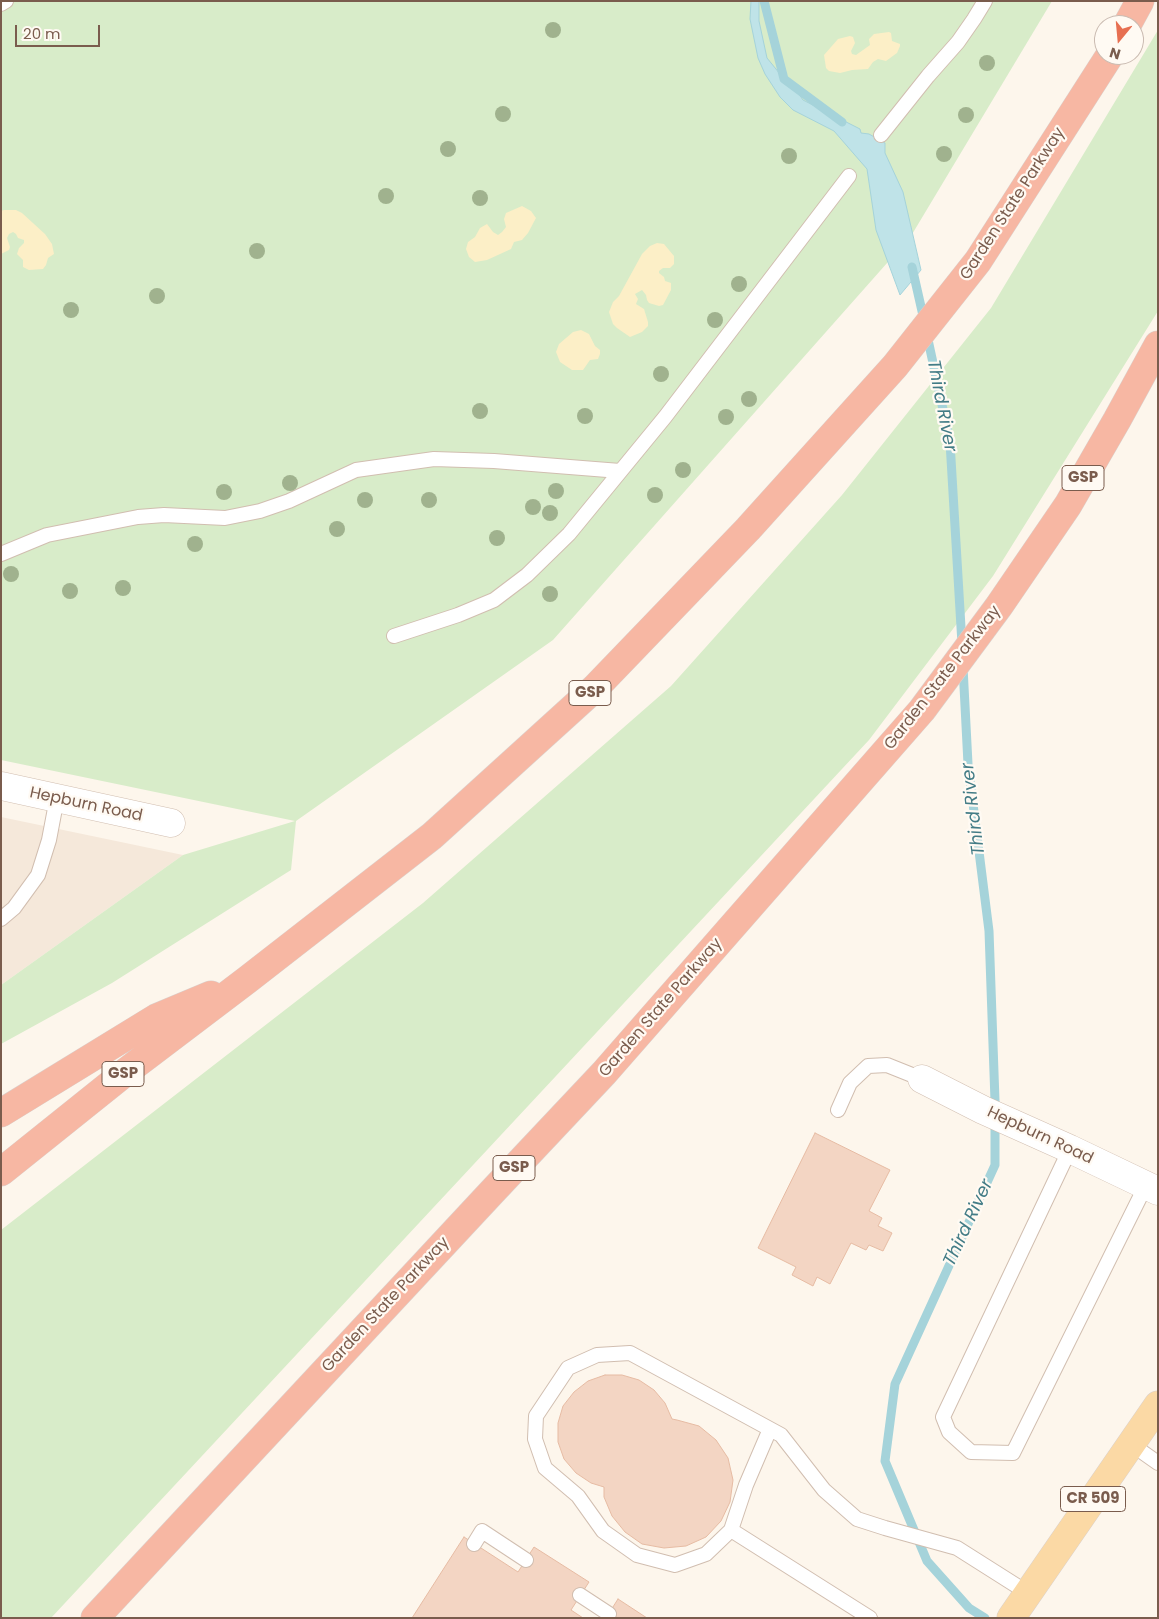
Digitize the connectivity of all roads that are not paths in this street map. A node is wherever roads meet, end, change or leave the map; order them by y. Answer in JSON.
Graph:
{"nodes":[{"id":1,"x":6,"y":1,"type":"edge"},
{"id":2,"x":985,"y":1,"type":"edge"},
{"id":3,"x":1140,"y":1,"type":"edge"},
{"id":4,"x":1,"y":4,"type":"edge"},
{"id":5,"x":1132,"y":15,"type":"edge"},
{"id":6,"x":1104,"y":65,"type":"edge"},
{"id":7,"x":881,"y":135,"type":"dead end"},
{"id":8,"x":850,"y":176,"type":"dead end"},
{"id":9,"x":1158,"y":345,"type":"edge"},
{"id":10,"x":620,"y":471,"type":"junction"},
{"id":11,"x":1,"y":554,"type":"edge"},
{"id":12,"x":394,"y":636,"type":"dead end"},
{"id":13,"x":1,"y":786,"type":"edge"},
{"id":14,"x":57,"y":798,"type":"junction"},
{"id":15,"x":171,"y":823,"type":"dead end"},
{"id":16,"x":1,"y":919,"type":"edge"},
{"id":17,"x":247,"y":980,"type":"junction"},
{"id":18,"x":922,"y":1079,"type":"joint"},
{"id":19,"x":838,"y":1110,"type":"dead end"},
{"id":20,"x":1,"y":1113,"type":"edge"},
{"id":21,"x":1070,"y":1149,"type":"junction"},
{"id":22,"x":1,"y":1172,"type":"edge"},
{"id":23,"x":1152,"y":1188,"type":"edge"},
{"id":24,"x":1158,"y":1405,"type":"edge"},
{"id":25,"x":770,"y":1429,"type":"junction"},
{"id":26,"x":1131,"y":1444,"type":"junction"},
{"id":27,"x":1158,"y":1463,"type":"edge"},
{"id":28,"x":731,"y":1530,"type":"junction"},
{"id":29,"x":474,"y":1544,"type":"dead end"},
{"id":30,"x":526,"y":1560,"type":"dead end"},
{"id":31,"x":580,"y":1595,"type":"dead end"},
{"id":32,"x":1019,"y":1605,"type":"edge"},
{"id":33,"x":609,"y":1614,"type":"dead end"},
{"id":34,"x":95,"y":1618,"type":"edge"},
{"id":35,"x":870,"y":1618,"type":"edge"}],
"edges":[{"from":1,"to":4,"type":"lane"},
{"from":2,"to":7,"type":"lane"},
{"from":3,"to":5,"type":"highway"},
{"from":6,"to":17,"type":"highway","name":"Garden State Parkway","number":"GSP"},
{"from":8,"to":10,"type":"lane"},
{"from":9,"to":34,"type":"highway","name":"Garden State Parkway","number":"GSP"},
{"from":10,"to":11,"type":"lane"},
{"from":10,"to":12,"type":"lane"},
{"from":13,"to":14,"type":"street","name":"Hepburn Road"},
{"from":14,"to":15,"type":"street","name":"Hepburn Road"},
{"from":14,"to":16,"type":"lane"},
{"from":17,"to":20,"type":"highway"},
{"from":17,"to":22,"type":"highway","name":"Garden State Parkway","number":"GSP"},
{"from":18,"to":19,"type":"lane"},
{"from":18,"to":21,"type":"street","name":"Hepburn Road"},
{"from":21,"to":23,"type":"street","name":"Hepburn Road"},
{"from":21,"to":23,"type":"lane"},
{"from":24,"to":26,"type":"main road","number":"CR 509"},
{"from":25,"to":28,"type":"lane"},
{"from":25,"to":28,"type":"lane"},
{"from":25,"to":32,"type":"lane"},
{"from":26,"to":27,"type":"lane"},
{"from":26,"to":32,"type":"main road","number":"CR 509"},
{"from":28,"to":35,"type":"lane"},
{"from":29,"to":30,"type":"lane"},
{"from":31,"to":33,"type":"lane"}]}
